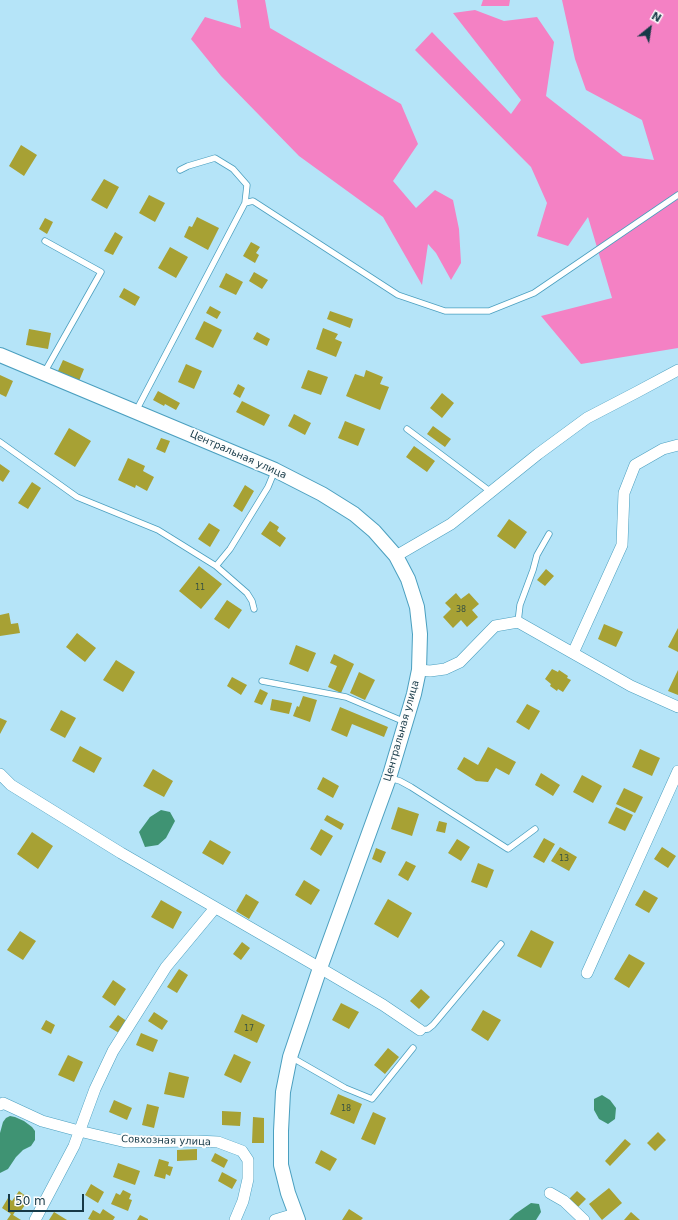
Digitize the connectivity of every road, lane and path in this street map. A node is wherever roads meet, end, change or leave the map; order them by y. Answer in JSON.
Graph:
{"nodes":[{"id":1,"x":180,"y":170,"type":"dead end"},
{"id":2,"x":678,"y":195,"type":"edge"},
{"id":3,"x":245,"y":203,"type":"junction"},
{"id":4,"x":45,"y":241,"type":"dead end"},
{"id":5,"x":0,"y":355,"type":"edge"},
{"id":6,"x":678,"y":370,"type":"edge"},
{"id":7,"x":44,"y":373,"type":"junction"},
{"id":8,"x":136,"y":411,"type":"junction"},
{"id":9,"x":407,"y":429,"type":"dead end"},
{"id":10,"x":0,"y":442,"type":"edge"},
{"id":11,"x":678,"y":445,"type":"edge"},
{"id":12,"x":275,"y":470,"type":"junction"},
{"id":13,"x":491,"y":492,"type":"junction"},
{"id":14,"x":549,"y":534,"type":"dead end"},
{"id":15,"x":396,"y":556,"type":"junction"},
{"id":16,"x":216,"y":566,"type":"junction"},
{"id":17,"x":254,"y":609,"type":"dead end"},
{"id":18,"x":518,"y":622,"type":"junction"},
{"id":19,"x":572,"y":653,"type":"junction"},
{"id":20,"x":419,"y":670,"type":"junction"},
{"id":21,"x":262,"y":681,"type":"dead end"},
{"id":22,"x":678,"y":707,"type":"edge"},
{"id":23,"x":406,"y":723,"type":"junction"},
{"id":24,"x":678,"y":770,"type":"edge"},
{"id":25,"x":0,"y":774,"type":"edge"},
{"id":26,"x":389,"y":778,"type":"junction"},
{"id":27,"x":535,"y":829,"type":"dead end"},
{"id":28,"x":215,"y":908,"type":"junction"},
{"id":29,"x":501,"y":944,"type":"dead end"},
{"id":30,"x":320,"y":968,"type":"junction"},
{"id":31,"x":587,"y":973,"type":"dead end"},
{"id":32,"x":420,"y":1030,"type":"joint"},
{"id":33,"x":413,"y":1048,"type":"dead end"},
{"id":34,"x":290,"y":1057,"type":"junction"},
{"id":35,"x":1,"y":1103,"type":"edge"},
{"id":36,"x":79,"y":1131,"type":"junction"},
{"id":37,"x":550,"y":1193,"type":"dead end"},
{"id":38,"x":296,"y":1217,"type":"edge"},
{"id":39,"x":35,"y":1220,"type":"edge"},
{"id":40,"x":235,"y":1220,"type":"edge"},
{"id":41,"x":275,"y":1220,"type":"edge"},
{"id":42,"x":584,"y":1220,"type":"edge"}],
"edges":[{"from":1,"to":3,"type":"lane"},
{"from":2,"to":3,"type":"lane"},
{"from":3,"to":8,"type":"lane"},
{"from":4,"to":7,"type":"lane"},
{"from":5,"to":7,"type":"street","name":"Центральная улица"},
{"from":6,"to":13,"type":"street"},
{"from":7,"to":8,"type":"street","name":"Центральная улица"},
{"from":8,"to":12,"type":"street","name":"Центральная улица"},
{"from":9,"to":13,"type":"lane"},
{"from":10,"to":16,"type":"lane"},
{"from":11,"to":19,"type":"street"},
{"from":12,"to":15,"type":"street","name":"Центральная улица"},
{"from":12,"to":16,"type":"lane"},
{"from":13,"to":15,"type":"street"},
{"from":14,"to":18,"type":"lane"},
{"from":15,"to":20,"type":"street","name":"Центральная улица"},
{"from":16,"to":17,"type":"lane"},
{"from":18,"to":19,"type":"street"},
{"from":18,"to":20,"type":"street"},
{"from":19,"to":22,"type":"street"},
{"from":20,"to":23,"type":"street","name":"Центральная улица"},
{"from":21,"to":23,"type":"lane"},
{"from":23,"to":26,"type":"street","name":"Центральная улица"},
{"from":24,"to":31,"type":"street"},
{"from":25,"to":28,"type":"street"},
{"from":26,"to":27,"type":"lane"},
{"from":26,"to":30,"type":"street","name":"Центральная улица"},
{"from":28,"to":30,"type":"street"},
{"from":28,"to":36,"type":"street"},
{"from":29,"to":32,"type":"lane"},
{"from":30,"to":32,"type":"street"},
{"from":30,"to":34,"type":"street","name":"Центральная улица"},
{"from":33,"to":34,"type":"lane"},
{"from":34,"to":38,"type":"street","name":"Центральная улица"},
{"from":35,"to":36,"type":"street","name":"Совхозная улица"},
{"from":36,"to":39,"type":"street"},
{"from":36,"to":40,"type":"street","name":"Совхозная улица"},
{"from":37,"to":42,"type":"street"},
{"from":38,"to":41,"type":"street"}]}
